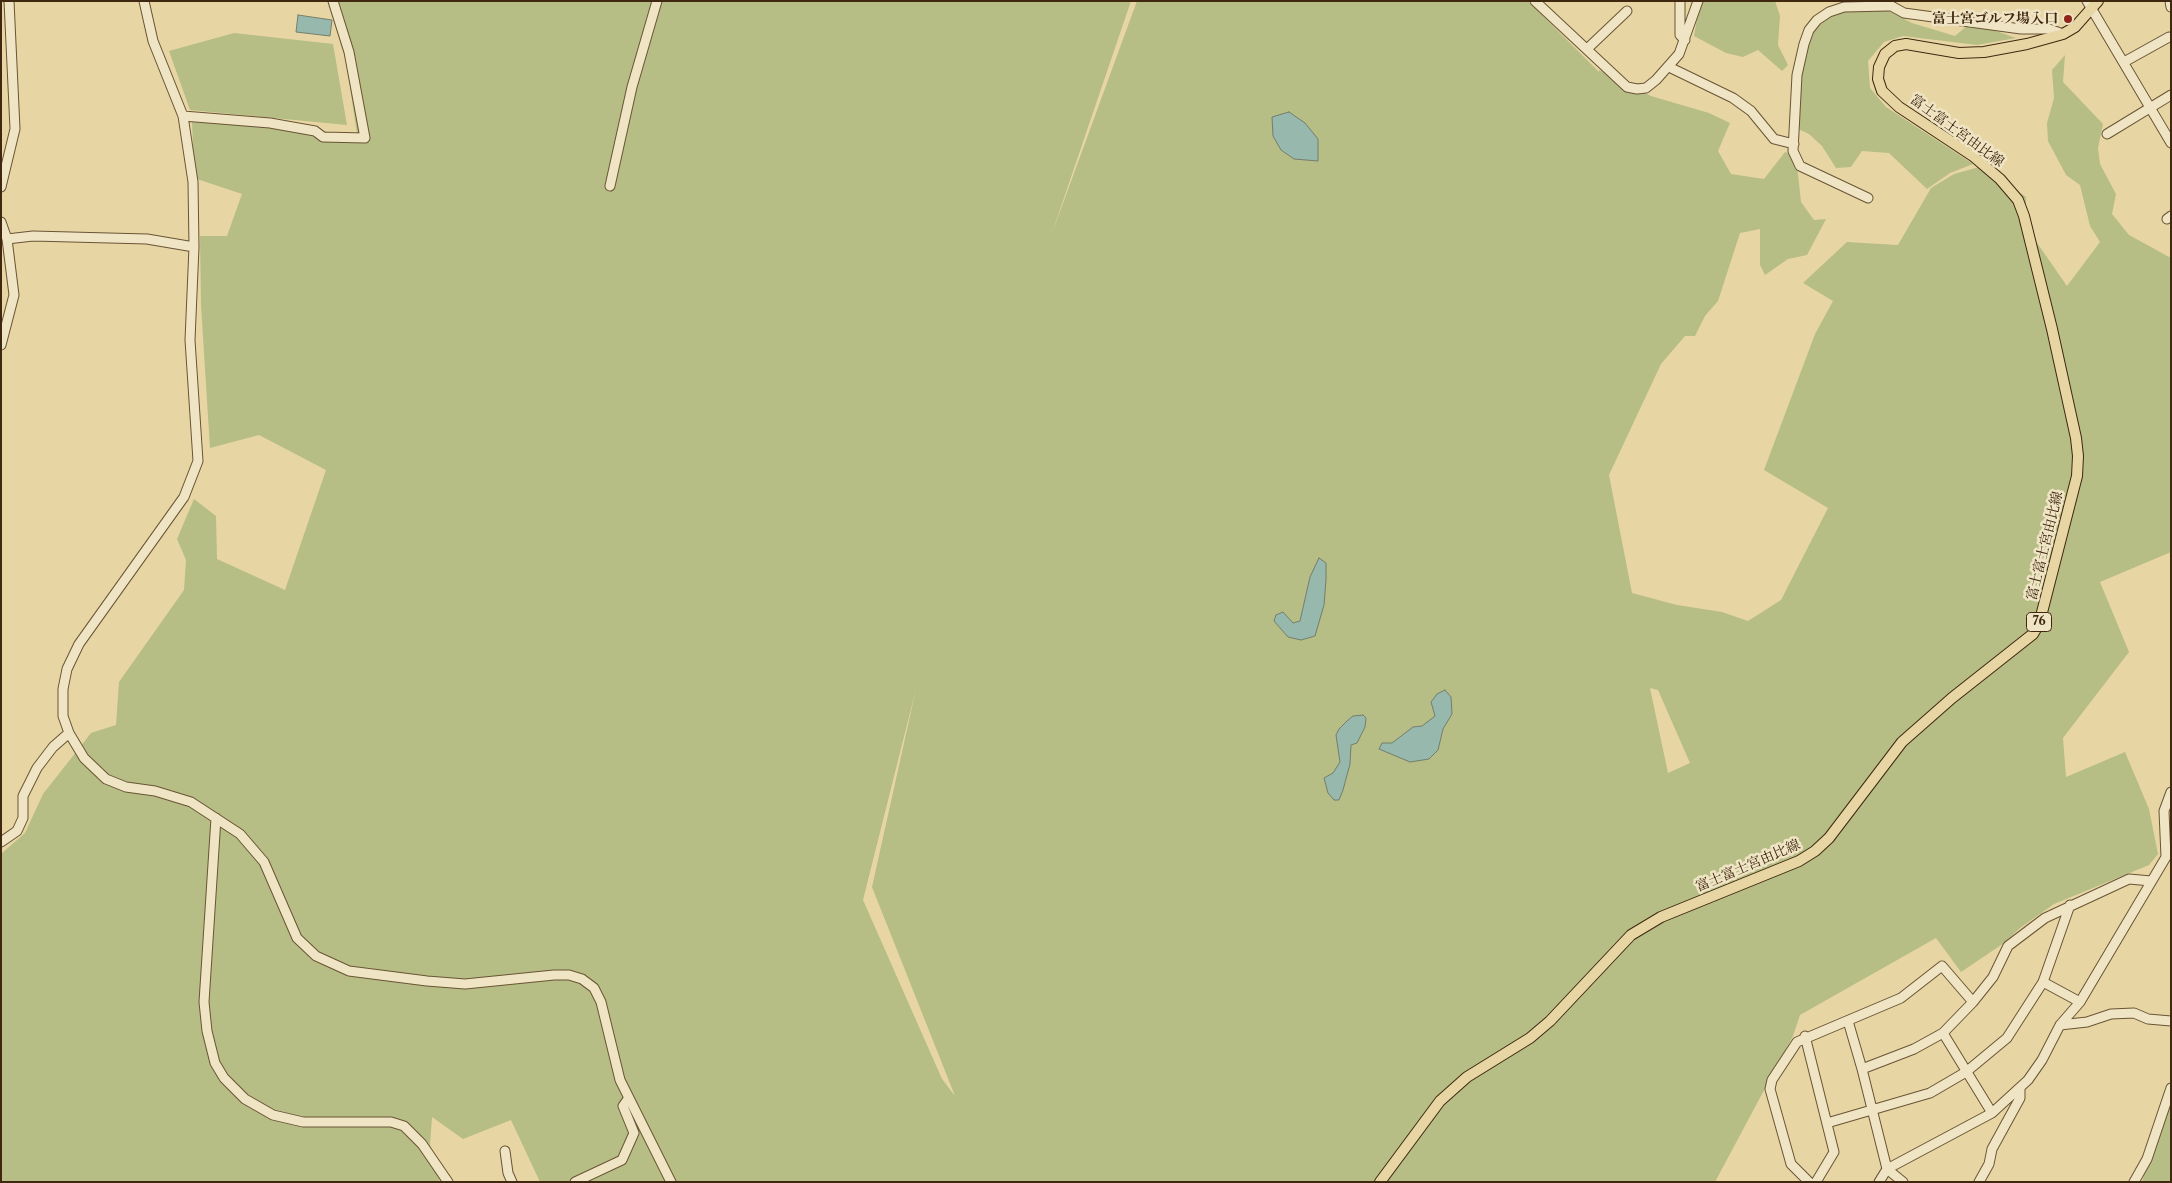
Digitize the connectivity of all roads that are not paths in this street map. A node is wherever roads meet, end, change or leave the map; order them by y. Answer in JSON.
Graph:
{"nodes":[{"id":1,"x":9,"y":1,"type":"edge"},
{"id":2,"x":144,"y":1,"type":"edge"},
{"id":3,"x":332,"y":1,"type":"edge"},
{"id":4,"x":657,"y":1,"type":"edge"},
{"id":5,"x":1535,"y":1,"type":"edge"},
{"id":6,"x":1680,"y":1,"type":"edge"},
{"id":7,"x":1698,"y":1,"type":"edge"},
{"id":8,"x":2170,"y":1,"type":"edge"},
{"id":9,"x":1887,"y":4,"type":"edge"},
{"id":10,"x":2093,"y":4,"type":"edge"},
{"id":11,"x":2171,"y":7,"type":"edge"},
{"id":12,"x":1626,"y":11,"type":"dead end"},
{"id":13,"x":2062,"y":34,"type":"junction"},
{"id":14,"x":2169,"y":36,"type":"dead end"},
{"id":15,"x":1685,"y":40,"type":"junction"},
{"id":16,"x":1587,"y":49,"type":"junction"},
{"id":17,"x":2124,"y":62,"type":"junction"},
{"id":18,"x":1669,"y":67,"type":"junction"},
{"id":19,"x":2171,"y":95,"type":"edge"},
{"id":20,"x":2151,"y":107,"type":"junction"},
{"id":21,"x":183,"y":116,"type":"junction"},
{"id":22,"x":2107,"y":134,"type":"dead end"},
{"id":23,"x":2171,"y":143,"type":"edge"},
{"id":24,"x":1794,"y":144,"type":"junction"},
{"id":25,"x":610,"y":186,"type":"dead end"},
{"id":26,"x":1,"y":187,"type":"edge"},
{"id":27,"x":1868,"y":198,"type":"dead end"},
{"id":28,"x":1,"y":222,"type":"edge"},
{"id":29,"x":8,"y":239,"type":"junction"},
{"id":30,"x":194,"y":247,"type":"junction"},
{"id":31,"x":1,"y":345,"type":"edge"},
{"id":32,"x":69,"y":734,"type":"junction"},
{"id":33,"x":2171,"y":792,"type":"edge"},
{"id":34,"x":216,"y":818,"type":"junction"},
{"id":35,"x":1,"y":842,"type":"edge"},
{"id":36,"x":2151,"y":881,"type":"junction"},
{"id":37,"x":2070,"y":905,"type":"junction"},
{"id":38,"x":2043,"y":982,"type":"junction"},
{"id":39,"x":1973,"y":1002,"type":"junction"},
{"id":40,"x":2080,"y":1002,"type":"junction"},
{"id":41,"x":1848,"y":1021,"type":"junction"},
{"id":42,"x":2171,"y":1021,"type":"edge"},
{"id":43,"x":2060,"y":1025,"type":"junction"},
{"id":44,"x":1943,"y":1032,"type":"junction"},
{"id":45,"x":1805,"y":1036,"type":"junction"},
{"id":46,"x":1862,"y":1069,"type":"junction"},
{"id":47,"x":1966,"y":1072,"type":"junction"},
{"id":48,"x":2020,"y":1088,"type":"junction"},
{"id":49,"x":2171,"y":1088,"type":"edge"},
{"id":50,"x":628,"y":1099,"type":"junction"},
{"id":51,"x":1872,"y":1110,"type":"junction"},
{"id":52,"x":1992,"y":1113,"type":"junction"},
{"id":53,"x":1827,"y":1123,"type":"junction"},
{"id":54,"x":505,"y":1151,"type":"dead end"},
{"id":55,"x":1887,"y":1169,"type":"junction"},
{"id":56,"x":448,"y":1182,"type":"edge"},
{"id":57,"x":512,"y":1182,"type":"edge"},
{"id":58,"x":575,"y":1182,"type":"edge"},
{"id":59,"x":671,"y":1182,"type":"edge"},
{"id":60,"x":1380,"y":1182,"type":"edge"},
{"id":61,"x":1808,"y":1182,"type":"edge"},
{"id":62,"x":1816,"y":1182,"type":"edge"},
{"id":63,"x":1879,"y":1182,"type":"edge"},
{"id":64,"x":1903,"y":1182,"type":"edge"},
{"id":65,"x":1979,"y":1182,"type":"edge"},
{"id":66,"x":2134,"y":1182,"type":"edge"}],
"edges":[{"from":1,"to":26,"type":"street"},
{"from":2,"to":21,"type":"street"},
{"from":3,"to":21,"type":"street"},
{"from":4,"to":25,"type":"street"},
{"from":5,"to":16,"type":"street"},
{"from":6,"to":15,"type":"street"},
{"from":7,"to":15,"type":"street"},
{"from":8,"to":11,"type":"street"},
{"from":9,"to":13,"type":"street"},
{"from":9,"to":24,"type":"street"},
{"from":10,"to":13,"type":"main road","name":"富士富士宮由比線","number":"76"},
{"from":10,"to":17,"type":"street"},
{"from":12,"to":16,"type":"street"},
{"from":13,"to":60,"type":"main road","name":"富士富士宮由比線","number":"76"},
{"from":14,"to":17,"type":"street"},
{"from":15,"to":18,"type":"street"},
{"from":16,"to":18,"type":"street"},
{"from":17,"to":20,"type":"street"},
{"from":18,"to":24,"type":"street"},
{"from":19,"to":20,"type":"street"},
{"from":20,"to":22,"type":"street"},
{"from":20,"to":23,"type":"street"},
{"from":21,"to":30,"type":"street"},
{"from":24,"to":27,"type":"street"},
{"from":28,"to":29,"type":"street"},
{"from":29,"to":30,"type":"street"},
{"from":29,"to":31,"type":"street"},
{"from":30,"to":32,"type":"street"},
{"from":32,"to":34,"type":"street"},
{"from":32,"to":35,"type":"street"},
{"from":33,"to":36,"type":"street"},
{"from":34,"to":50,"type":"street"},
{"from":34,"to":56,"type":"street"},
{"from":36,"to":37,"type":"street"},
{"from":36,"to":40,"type":"street"},
{"from":37,"to":38,"type":"street"},
{"from":37,"to":39,"type":"street"},
{"from":38,"to":40,"type":"street"},
{"from":38,"to":47,"type":"street"},
{"from":39,"to":41,"type":"street"},
{"from":39,"to":44,"type":"street"},
{"from":40,"to":43,"type":"street"},
{"from":41,"to":45,"type":"street"},
{"from":41,"to":46,"type":"street"},
{"from":42,"to":43,"type":"street"},
{"from":43,"to":48,"type":"street"},
{"from":44,"to":46,"type":"street"},
{"from":44,"to":47,"type":"street"},
{"from":45,"to":53,"type":"street"},
{"from":45,"to":61,"type":"street"},
{"from":46,"to":51,"type":"street"},
{"from":47,"to":51,"type":"street"},
{"from":47,"to":52,"type":"street"},
{"from":48,"to":52,"type":"street"},
{"from":48,"to":65,"type":"street"},
{"from":49,"to":66,"type":"street"},
{"from":50,"to":58,"type":"street"},
{"from":50,"to":59,"type":"street"},
{"from":51,"to":53,"type":"street"},
{"from":51,"to":55,"type":"street"},
{"from":52,"to":55,"type":"street"},
{"from":53,"to":62,"type":"street"},
{"from":54,"to":57,"type":"street"},
{"from":55,"to":63,"type":"street"},
{"from":55,"to":64,"type":"street"}]}
